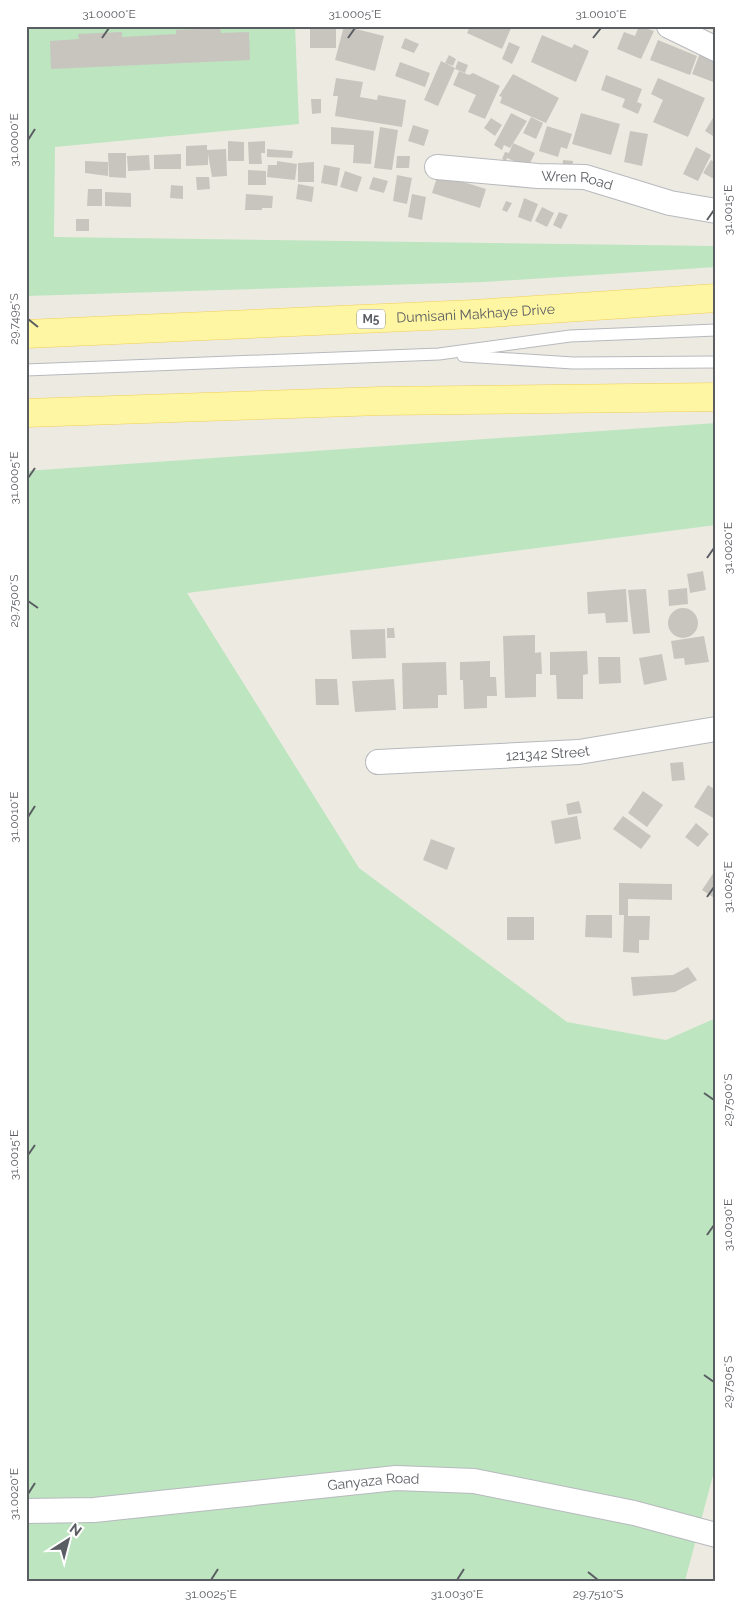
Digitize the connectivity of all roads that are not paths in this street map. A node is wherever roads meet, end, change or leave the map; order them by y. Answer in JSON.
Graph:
{"nodes":[{"id":1,"x":669,"y":26,"type":"edge"},
{"id":2,"x":716,"y":49,"type":"edge"},
{"id":3,"x":437,"y":167,"type":"dead end"},
{"id":4,"x":716,"y":211,"type":"edge"},
{"id":5,"x":716,"y":298,"type":"edge"},
{"id":6,"x":716,"y":330,"type":"edge"},
{"id":7,"x":26,"y":334,"type":"edge"},
{"id":8,"x":439,"y":354,"type":"junction"},
{"id":9,"x":716,"y":362,"type":"edge"},
{"id":10,"x":26,"y":370,"type":"edge"},
{"id":11,"x":716,"y":397,"type":"edge"},
{"id":12,"x":26,"y":413,"type":"edge"},
{"id":13,"x":716,"y":729,"type":"edge"},
{"id":14,"x":378,"y":762,"type":"dead end"},
{"id":15,"x":26,"y":1511,"type":"edge"},
{"id":16,"x":716,"y":1535,"type":"edge"}],
"edges":[{"from":1,"to":2,"type":"street"},
{"from":3,"to":4,"type":"street","name":"Wren Road"},
{"from":5,"to":7,"type":"main road","name":"Dumisani Makhaye Drive","number":"M5"},
{"from":6,"to":8,"type":"lane"},
{"from":8,"to":9,"type":"lane"},
{"from":8,"to":10,"type":"lane"},
{"from":11,"to":12,"type":"main road"},
{"from":13,"to":14,"type":"street","name":"121342 Street"},
{"from":15,"to":16,"type":"street","name":"Ganyaza Road"}]}
